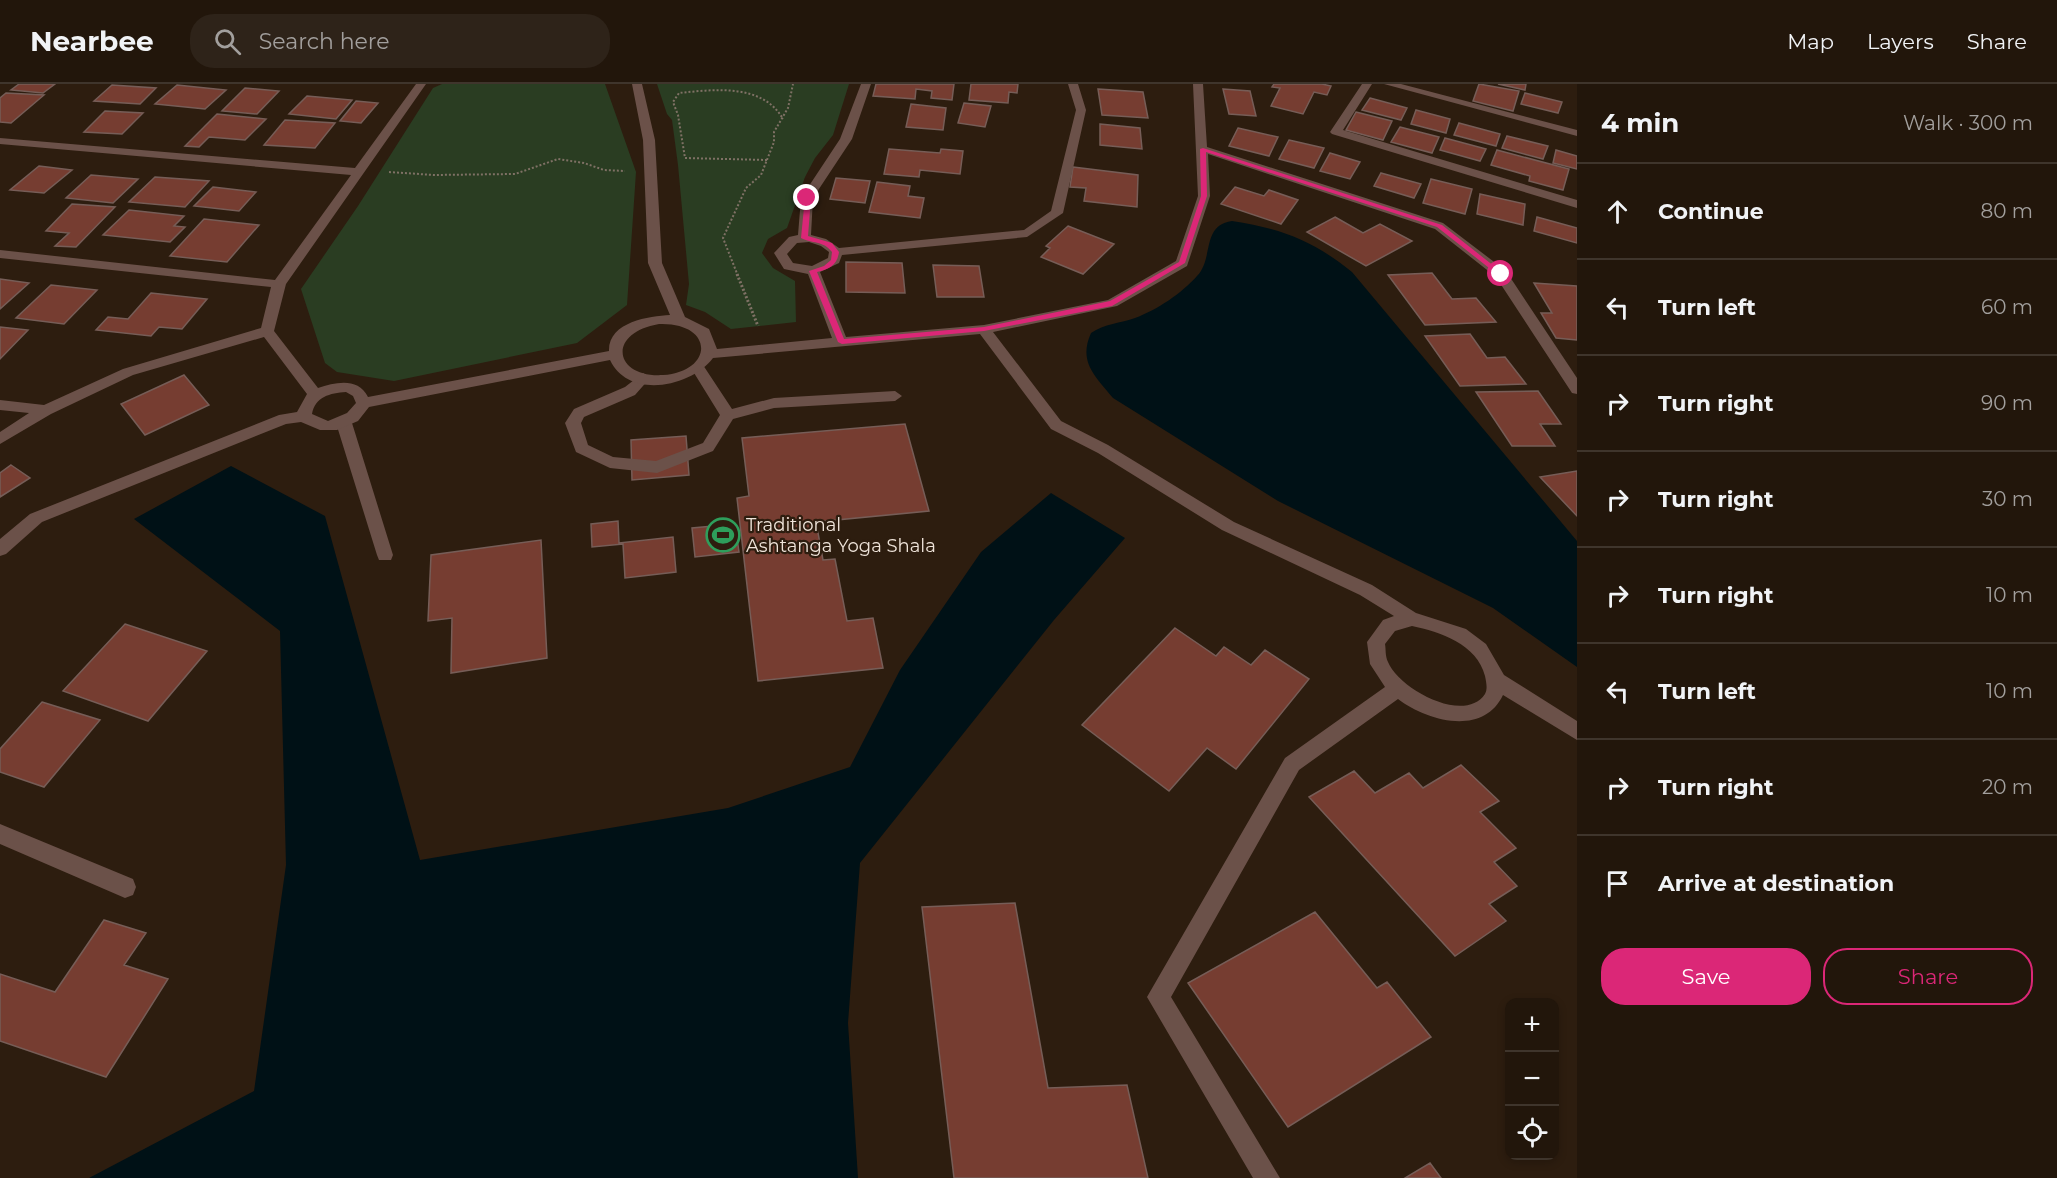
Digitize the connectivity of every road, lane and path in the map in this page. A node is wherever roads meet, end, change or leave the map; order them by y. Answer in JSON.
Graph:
{"nodes":[{"id":1,"x":421,"y":84,"type":"edge"},
{"id":2,"x":638,"y":84,"type":"edge"},
{"id":3,"x":793,"y":84,"type":"edge"},
{"id":4,"x":866,"y":84,"type":"edge"},
{"id":5,"x":1073,"y":84,"type":"edge"},
{"id":6,"x":1198,"y":84,"type":"edge"},
{"id":7,"x":1367,"y":84,"type":"edge"},
{"id":8,"x":1389,"y":84,"type":"edge"},
{"id":9,"x":783,"y":119,"type":"junction"},
{"id":10,"x":1577,"y":133,"type":"edge"},
{"id":11,"x":0,"y":141,"type":"edge"},
{"id":12,"x":1203,"y":149,"type":"junction"},
{"id":13,"x":767,"y":160,"type":"junction"},
{"id":14,"x":629,"y":170,"type":"dead end"},
{"id":15,"x":360,"y":172,"type":"junction"},
{"id":16,"x":380,"y":172,"type":"dead end"},
{"id":17,"x":1577,"y":204,"type":"edge"},
{"id":18,"x":804,"y":238,"type":"junction"},
{"id":19,"x":836,"y":252,"type":"junction"},
{"id":20,"x":0,"y":254,"type":"edge"},
{"id":21,"x":813,"y":271,"type":"junction"},
{"id":22,"x":279,"y":284,"type":"junction"},
{"id":23,"x":679,"y":320,"type":"junction"},
{"id":24,"x":758,"y":327,"type":"dead end"},
{"id":25,"x":984,"y":329,"type":"junction"},
{"id":26,"x":267,"y":331,"type":"junction"},
{"id":27,"x":842,"y":342,"type":"junction"},
{"id":28,"x":615,"y":354,"type":"junction"},
{"id":29,"x":709,"y":354,"type":"junction"},
{"id":30,"x":698,"y":368,"type":"junction"},
{"id":31,"x":644,"y":378,"type":"junction"},
{"id":32,"x":1577,"y":389,"type":"edge"},
{"id":33,"x":315,"y":394,"type":"junction"},
{"id":34,"x":895,"y":396,"type":"dead end"},
{"id":35,"x":364,"y":403,"type":"junction"},
{"id":36,"x":0,"y":405,"type":"edge"},
{"id":37,"x":46,"y":410,"type":"junction"},
{"id":38,"x":728,"y":415,"type":"junction"},
{"id":39,"x":304,"y":416,"type":"junction"},
{"id":40,"x":344,"y":423,"type":"junction"},
{"id":41,"x":0,"y":439,"type":"edge"},
{"id":42,"x":0,"y":549,"type":"edge"},
{"id":43,"x":385,"y":555,"type":"dead end"},
{"id":44,"x":1412,"y":619,"type":"junction"},
{"id":45,"x":1497,"y":681,"type":"junction"},
{"id":46,"x":1397,"y":689,"type":"junction"},
{"id":47,"x":1577,"y":731,"type":"edge"},
{"id":48,"x":0,"y":834,"type":"edge"},
{"id":49,"x":125,"y":887,"type":"dead end"},
{"id":50,"x":1267,"y":1178,"type":"edge"}],
"edges":[{"from":1,"to":15,"type":"street"},
{"from":2,"to":23,"type":"street"},
{"from":3,"to":9,"type":"path"},
{"from":4,"to":18,"type":"street"},
{"from":5,"to":19,"type":"street"},
{"from":6,"to":12,"type":"street"},
{"from":7,"to":17,"type":"street"},
{"from":8,"to":10,"type":"street"},
{"from":9,"to":13,"type":"path"},
{"from":9,"to":13,"type":"path"},
{"from":11,"to":15,"type":"street"},
{"from":12,"to":25,"type":"street"},
{"from":12,"to":32,"type":"street"},
{"from":13,"to":24,"type":"path"},
{"from":14,"to":16,"type":"path"},
{"from":15,"to":22,"type":"street"},
{"from":18,"to":19,"type":"street"},
{"from":18,"to":21,"type":"street"},
{"from":19,"to":21,"type":"street"},
{"from":20,"to":22,"type":"street"},
{"from":21,"to":27,"type":"street"},
{"from":22,"to":26,"type":"street"},
{"from":23,"to":28,"type":"street"},
{"from":23,"to":29,"type":"street"},
{"from":25,"to":27,"type":"street"},
{"from":25,"to":44,"type":"street"},
{"from":26,"to":33,"type":"street"},
{"from":26,"to":37,"type":"street"},
{"from":27,"to":29,"type":"street"},
{"from":28,"to":31,"type":"street"},
{"from":28,"to":35,"type":"street"},
{"from":29,"to":30,"type":"street"},
{"from":30,"to":31,"type":"street"},
{"from":30,"to":38,"type":"street"},
{"from":31,"to":38,"type":"street"},
{"from":33,"to":35,"type":"street"},
{"from":33,"to":39,"type":"street"},
{"from":34,"to":38,"type":"street"},
{"from":35,"to":40,"type":"street"},
{"from":36,"to":37,"type":"street"},
{"from":37,"to":41,"type":"street"},
{"from":39,"to":40,"type":"street"},
{"from":39,"to":42,"type":"street"},
{"from":40,"to":43,"type":"street"},
{"from":44,"to":45,"type":"street"},
{"from":44,"to":46,"type":"street"},
{"from":45,"to":46,"type":"street"},
{"from":45,"to":47,"type":"street"},
{"from":46,"to":50,"type":"street"},
{"from":48,"to":49,"type":"street"}]}
